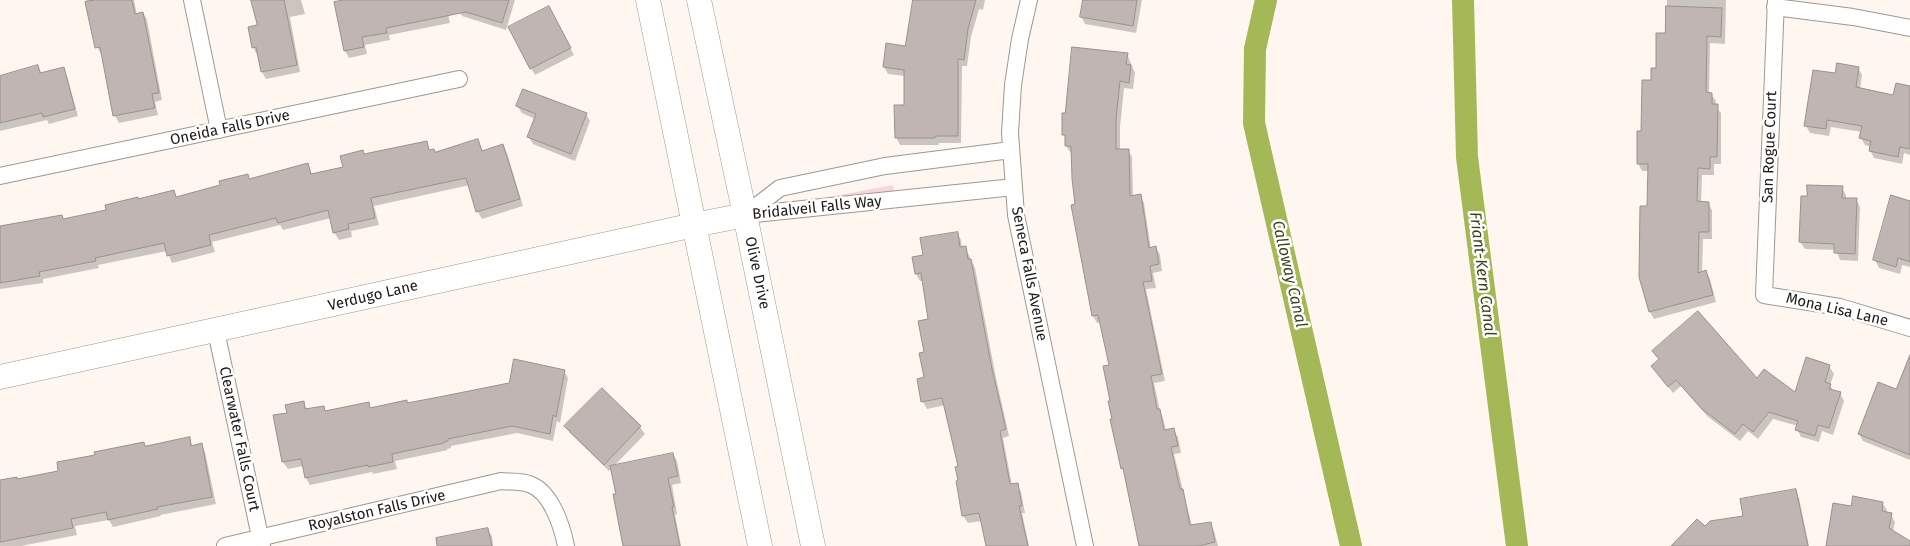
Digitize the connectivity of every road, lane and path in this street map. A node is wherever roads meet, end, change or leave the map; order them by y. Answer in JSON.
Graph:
{"nodes":[{"id":1,"x":192,"y":0,"type":"edge"},
{"id":2,"x":648,"y":0,"type":"edge"},
{"id":3,"x":699,"y":0,"type":"edge"},
{"id":4,"x":1029,"y":0,"type":"edge"},
{"id":5,"x":1775,"y":3,"type":"edge"},
{"id":6,"x":1910,"y":28,"type":"edge"},
{"id":7,"x":459,"y":79,"type":"dead end"},
{"id":8,"x":219,"y":130,"type":"junction"},
{"id":9,"x":1011,"y":150,"type":"junction"},
{"id":10,"x":0,"y":176,"type":"edge"},
{"id":11,"x":1014,"y":187,"type":"junction"},
{"id":12,"x":745,"y":216,"type":"junction"},
{"id":13,"x":694,"y":225,"type":"junction"},
{"id":14,"x":1764,"y":295,"type":"joint"},
{"id":15,"x":1910,"y":328,"type":"edge"},
{"id":16,"x":216,"y":331,"type":"junction"},
{"id":17,"x":0,"y":378,"type":"edge"},
{"id":18,"x":261,"y":542,"type":"edge"},
{"id":19,"x":225,"y":546,"type":"edge"},
{"id":20,"x":566,"y":546,"type":"edge"},
{"id":21,"x":760,"y":546,"type":"edge"},
{"id":22,"x":812,"y":546,"type":"edge"},
{"id":23,"x":1085,"y":546,"type":"edge"}],
"edges":[{"from":1,"to":8,"type":"street"},
{"from":2,"to":13,"type":"main road"},
{"from":3,"to":12,"type":"main road","name":"Olive Drive"},
{"from":4,"to":9,"type":"street","name":"Seneca Falls Avenue"},
{"from":5,"to":6,"type":"street"},
{"from":5,"to":14,"type":"street","name":"San Rogue Court"},
{"from":7,"to":8,"type":"street","name":"Oneida Falls Drive"},
{"from":8,"to":10,"type":"street","name":"Oneida Falls Drive"},
{"from":9,"to":11,"type":"street","name":"Seneca Falls Avenue"},
{"from":9,"to":12,"type":"street","name":"Bridalveil Falls Way"},
{"from":11,"to":12,"type":"street","name":"Bridalveil Falls Way"},
{"from":11,"to":23,"type":"street","name":"Seneca Falls Avenue"},
{"from":12,"to":13,"type":"main road","name":"Verdugo Lane"},
{"from":12,"to":22,"type":"main road","name":"Olive Drive"},
{"from":13,"to":16,"type":"main road","name":"Verdugo Lane"},
{"from":13,"to":21,"type":"main road"},
{"from":14,"to":15,"type":"street","name":"Mona Lisa Lane"},
{"from":16,"to":17,"type":"main road","name":"Verdugo Lane"},
{"from":16,"to":18,"type":"street","name":"Clearwater Falls Court"},
{"from":18,"to":19,"type":"street","name":"Royalston Falls Drive"},
{"from":18,"to":20,"type":"street","name":"Royalston Falls Drive"}]}
